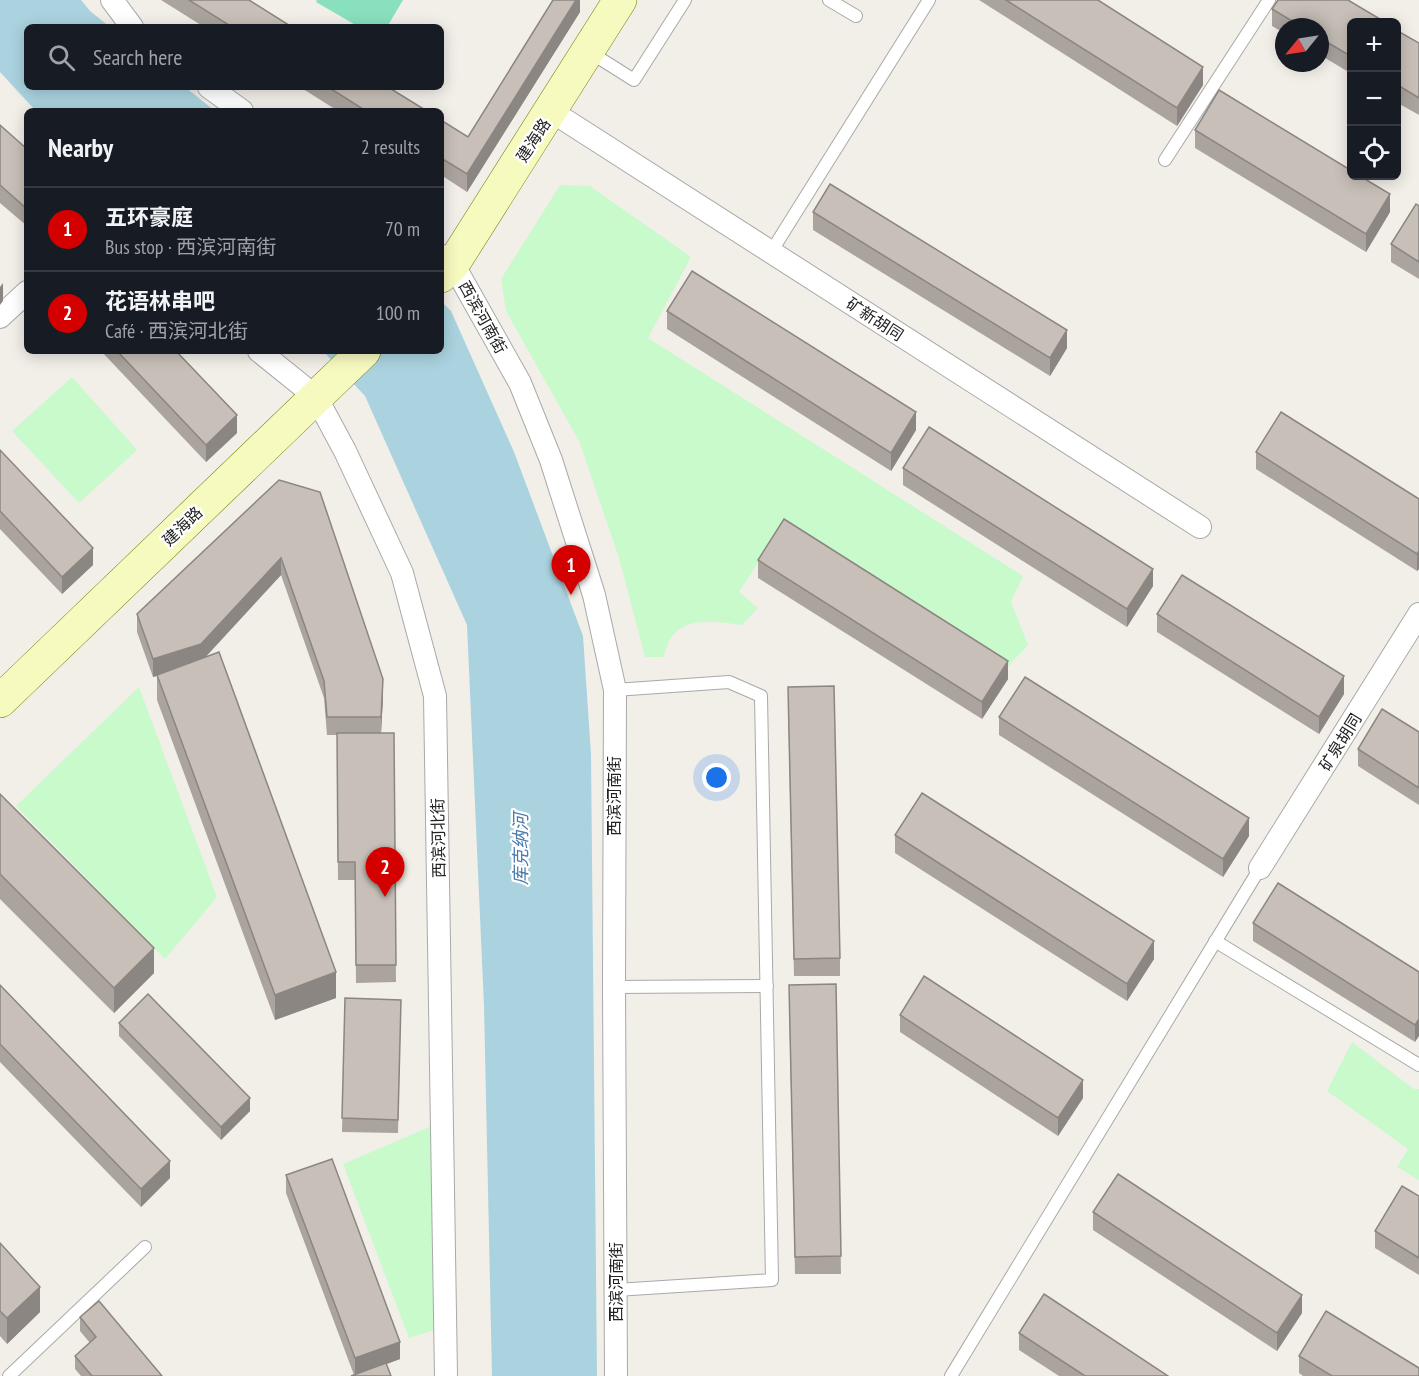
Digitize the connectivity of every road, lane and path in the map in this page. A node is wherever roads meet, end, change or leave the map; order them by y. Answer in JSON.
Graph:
{"nodes":[{"id":1,"x":112,"y":0,"type":"edge"},
{"id":2,"x":620,"y":0,"type":"edge"},
{"id":3,"x":685,"y":0,"type":"edge"},
{"id":4,"x":829,"y":0,"type":"edge"},
{"id":5,"x":929,"y":0,"type":"edge"},
{"id":6,"x":1269,"y":0,"type":"edge"},
{"id":7,"x":856,"y":16,"type":"dead end"},
{"id":8,"x":130,"y":24,"type":"edge"},
{"id":9,"x":588,"y":51,"type":"junction"},
{"id":10,"x":213,"y":90,"type":"edge"},
{"id":11,"x":238,"y":108,"type":"edge"},
{"id":12,"x":551,"y":111,"type":"junction"},
{"id":13,"x":1165,"y":160,"type":"dead end"},
{"id":14,"x":771,"y":252,"type":"junction"},
{"id":15,"x":445,"y":265,"type":"edge"},
{"id":16,"x":24,"y":295,"type":"edge"},
{"id":17,"x":0,"y":317,"type":"edge"},
{"id":18,"x":264,"y":354,"type":"edge"},
{"id":19,"x":361,"y":354,"type":"edge"},
{"id":20,"x":323,"y":391,"type":"junction"},
{"id":21,"x":1200,"y":527,"type":"dead end"},
{"id":22,"x":1419,"y":614,"type":"edge"},
{"id":23,"x":615,"y":690,"type":"junction"},
{"id":24,"x":0,"y":701,"type":"edge"},
{"id":25,"x":1260,"y":868,"type":"joint"},
{"id":26,"x":1215,"y":941,"type":"junction"},
{"id":27,"x":767,"y":986,"type":"junction"},
{"id":28,"x":614,"y":987,"type":"junction"},
{"id":29,"x":1419,"y":1065,"type":"edge"},
{"id":30,"x":145,"y":1247,"type":"dead end"},
{"id":31,"x":616,"y":1290,"type":"junction"},
{"id":32,"x":9,"y":1376,"type":"edge"},
{"id":33,"x":446,"y":1376,"type":"edge"},
{"id":34,"x":616,"y":1376,"type":"edge"},
{"id":35,"x":951,"y":1376,"type":"edge"}],
"edges":[{"from":1,"to":8,"type":"street"},
{"from":2,"to":9,"type":"street","name":"建海路"},
{"from":3,"to":9,"type":"lane"},
{"from":4,"to":7,"type":"lane"},
{"from":5,"to":14,"type":"lane"},
{"from":6,"to":13,"type":"lane"},
{"from":9,"to":12,"type":"street","name":"建海路"},
{"from":10,"to":11,"type":"street"},
{"from":12,"to":14,"type":"street","name":"矿新胡同"},
{"from":12,"to":15,"type":"street","name":"建海路"},
{"from":14,"to":21,"type":"street","name":"矿新胡同"},
{"from":15,"to":23,"type":"street","name":"西滨河南街"},
{"from":16,"to":17,"type":"street"},
{"from":18,"to":20,"type":"street","name":"西滨河北街"},
{"from":19,"to":20,"type":"street","name":"建海路"},
{"from":20,"to":24,"type":"street","name":"建海路"},
{"from":20,"to":33,"type":"street","name":"西滨河北街"},
{"from":22,"to":25,"type":"street","name":"矿泉胡同"},
{"from":23,"to":27,"type":"lane"},
{"from":23,"to":28,"type":"street","name":"西滨河南街"},
{"from":25,"to":26,"type":"lane"},
{"from":26,"to":29,"type":"lane"},
{"from":26,"to":35,"type":"lane"},
{"from":27,"to":28,"type":"lane"},
{"from":27,"to":31,"type":"lane"},
{"from":28,"to":31,"type":"street","name":"西滨河南街"},
{"from":30,"to":32,"type":"lane"},
{"from":31,"to":34,"type":"street","name":"西滨河南街"}]}
